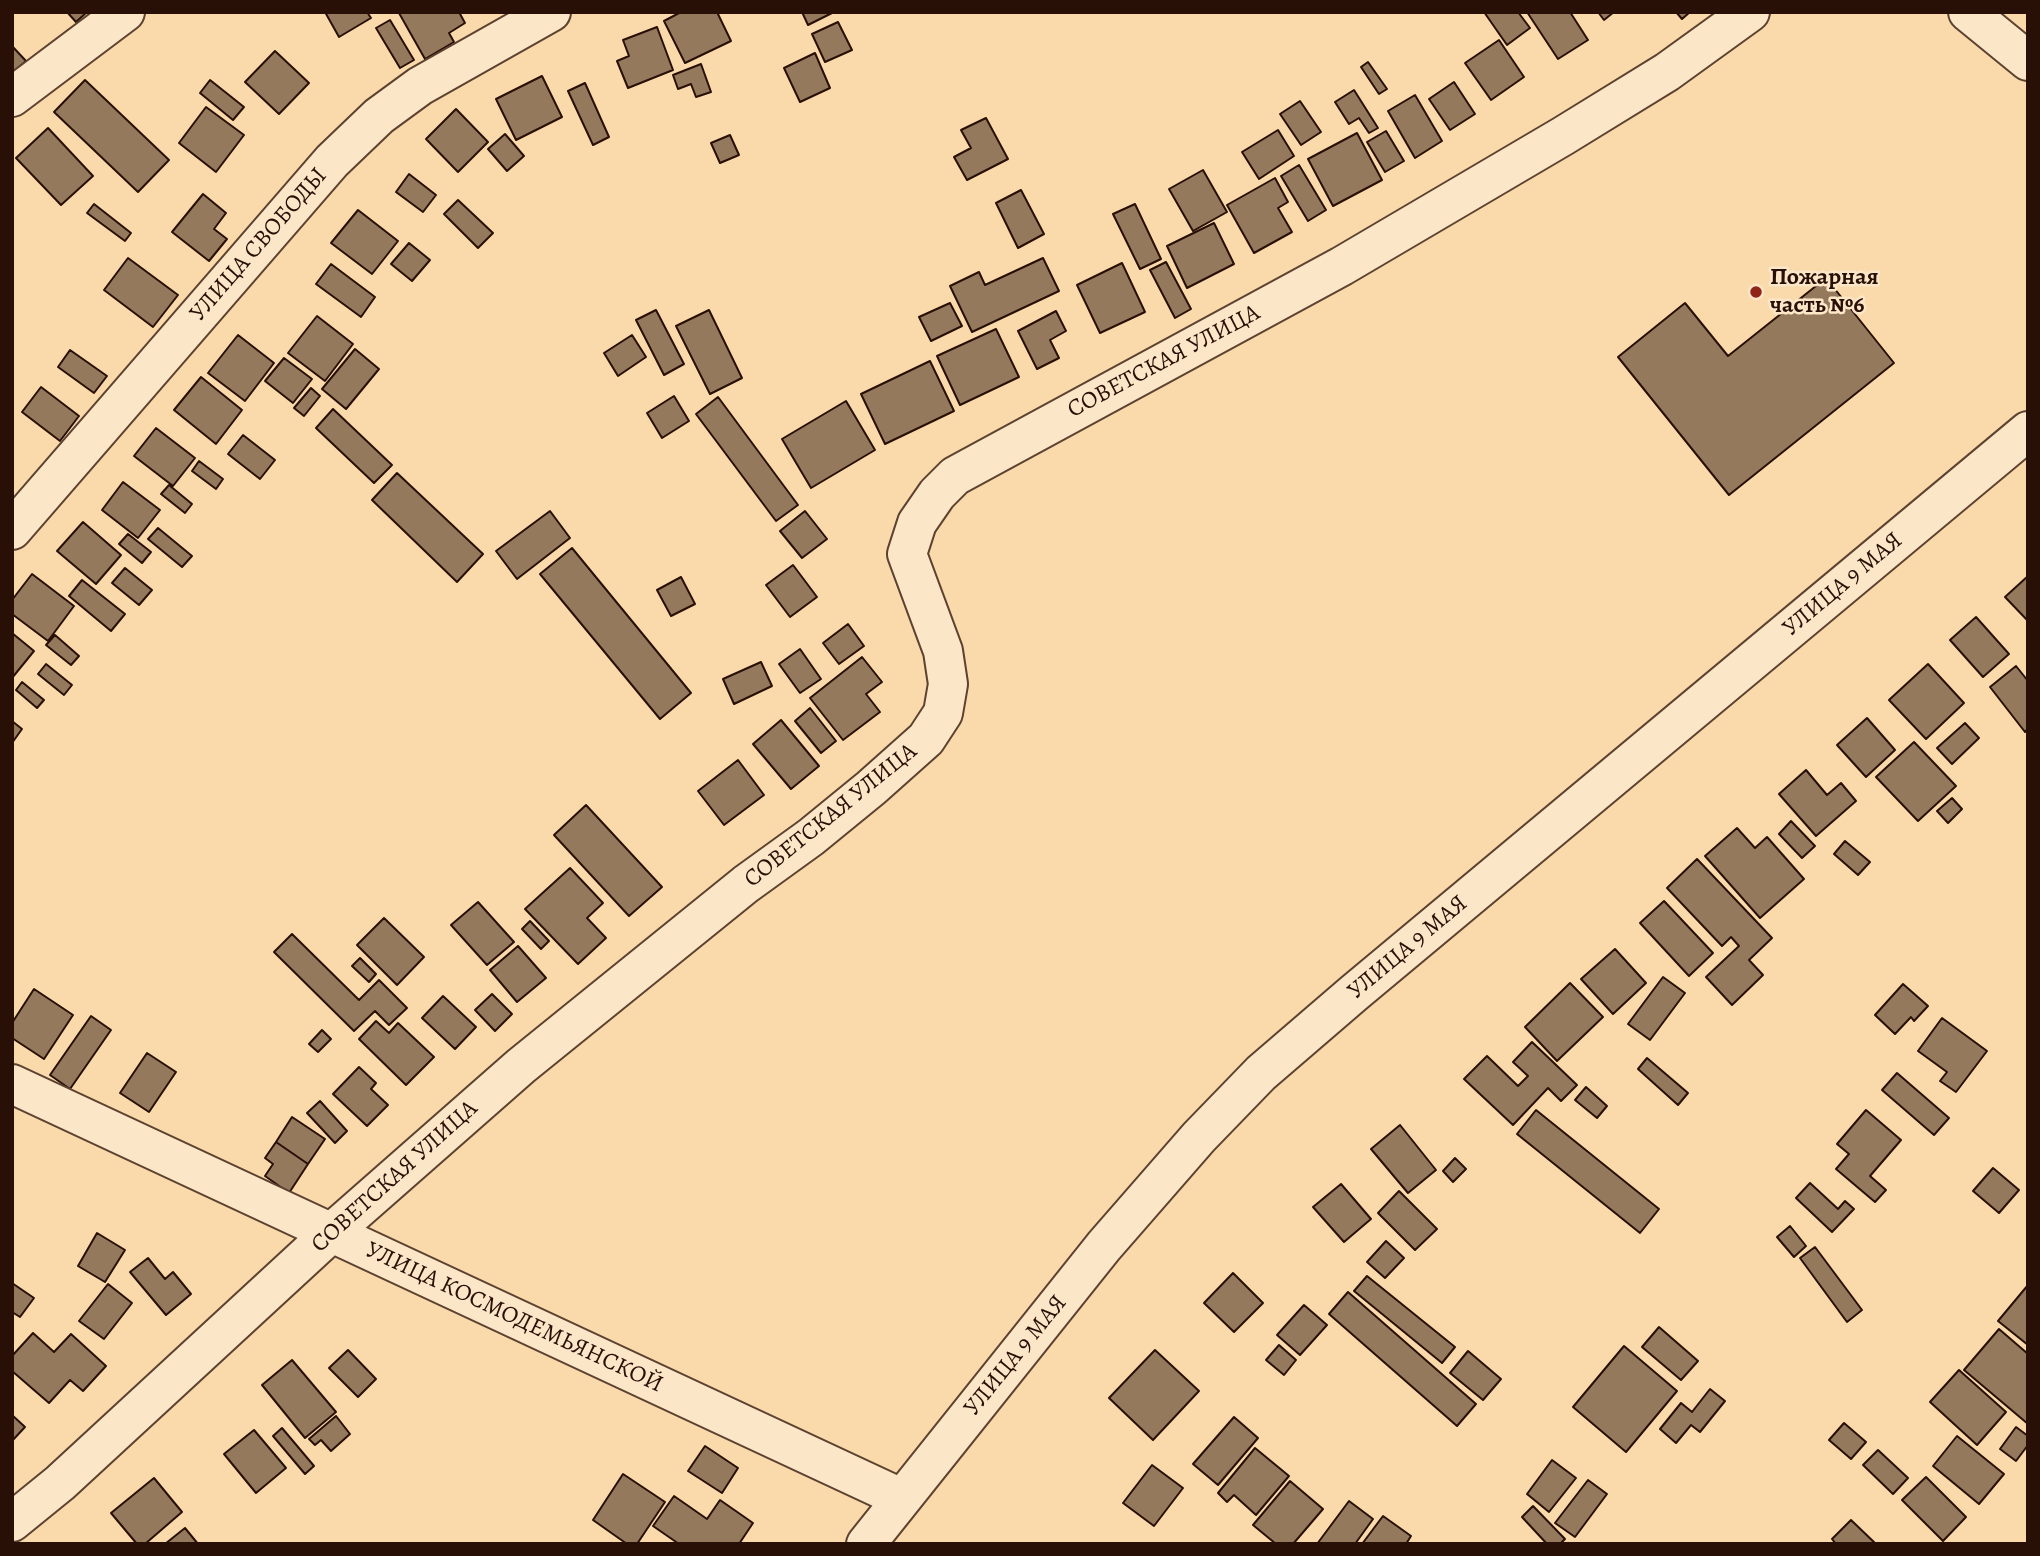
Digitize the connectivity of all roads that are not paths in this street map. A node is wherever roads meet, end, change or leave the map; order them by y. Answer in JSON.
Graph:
{"nodes":[{"id":1,"x":125,"y":12,"type":"edge"},
{"id":2,"x":551,"y":12,"type":"edge"},
{"id":3,"x":1750,"y":12,"type":"edge"},
{"id":4,"x":1968,"y":12,"type":"edge"},
{"id":5,"x":2028,"y":61,"type":"edge"},
{"id":6,"x":12,"y":97,"type":"edge"},
{"id":7,"x":2028,"y":432,"type":"edge"},
{"id":8,"x":12,"y":530,"type":"edge"},
{"id":9,"x":12,"y":1084,"type":"edge"},
{"id":10,"x":331,"y":1233,"type":"junction"},
{"id":11,"x":901,"y":1498,"type":"junction"},
{"id":12,"x":12,"y":1522,"type":"edge"},
{"id":13,"x":866,"y":1544,"type":"edge"}],
"edges":[{"from":1,"to":6,"type":"street"},
{"from":2,"to":8,"type":"street","name":"УЛИЦА СВОБОДЫ"},
{"from":3,"to":10,"type":"street","name":"СОВЕТСКАЯ УЛИЦА"},
{"from":4,"to":5,"type":"street"},
{"from":7,"to":11,"type":"street","name":"УЛИЦА 9 МАЯ"},
{"from":9,"to":10,"type":"street","name":"УЛИЦА КОСМОДЕМЬЯНСКОЙ"},
{"from":10,"to":11,"type":"street","name":"УЛИЦА КОСМОДЕМЬЯНСКОЙ"},
{"from":10,"to":12,"type":"street","name":"СОВЕТСКАЯ УЛИЦА"},
{"from":11,"to":13,"type":"street","name":"УЛИЦА 9 МАЯ"}]}
